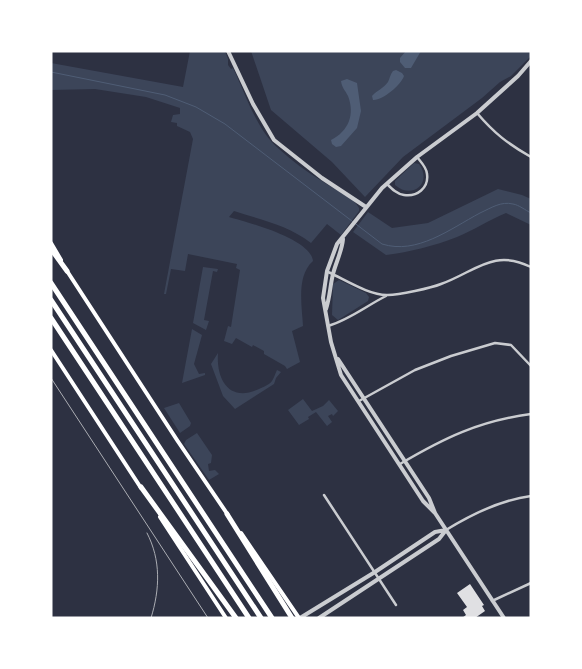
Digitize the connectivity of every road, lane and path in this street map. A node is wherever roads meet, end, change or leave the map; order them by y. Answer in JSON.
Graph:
{"nodes":[{"id":1,"x":228,"y":51,"type":"edge"},
{"id":2,"x":531,"y":61,"type":"edge"},
{"id":3,"x":477,"y":113,"type":"junction"},
{"id":4,"x":417,"y":157,"type":"junction"},
{"id":5,"x":531,"y":157,"type":"edge"},
{"id":6,"x":387,"y":184,"type":"junction"},
{"id":7,"x":366,"y":207,"type":"junction"},
{"id":8,"x":343,"y":239,"type":"junction"},
{"id":9,"x":51,"y":242,"type":"edge"},
{"id":10,"x":51,"y":249,"type":"edge"},
{"id":11,"x":531,"y":267,"type":"edge"},
{"id":12,"x":67,"y":271,"type":"junction"},
{"id":13,"x":327,"y":271,"type":"junction"},
{"id":14,"x":333,"y":274,"type":"junction"},
{"id":15,"x":51,"y":283,"type":"edge"},
{"id":16,"x":387,"y":296,"type":"junction"},
{"id":17,"x":51,"y":300,"type":"edge"},
{"id":18,"x":326,"y":309,"type":"junction"},
{"id":19,"x":51,"y":318,"type":"edge"},
{"id":20,"x":328,"y":326,"type":"junction"},
{"id":21,"x":51,"y":350,"type":"edge"},
{"id":22,"x":336,"y":357,"type":"junction"},
{"id":23,"x":531,"y":366,"type":"edge"},
{"id":24,"x":364,"y":398,"type":"junction"},
{"id":25,"x":359,"y":401,"type":"junction"},
{"id":26,"x":531,"y":414,"type":"edge"},
{"id":27,"x":405,"y":461,"type":"junction"},
{"id":28,"x":400,"y":464,"type":"junction"},
{"id":29,"x":141,"y":488,"type":"junction"},
{"id":30,"x":324,"y":495,"type":"dead end"},
{"id":31,"x":531,"y":496,"type":"edge"},
{"id":32,"x":435,"y":512,"type":"junction"},
{"id":33,"x":227,"y":514,"type":"junction"},
{"id":34,"x":446,"y":530,"type":"junction"},
{"id":35,"x":375,"y":572,"type":"junction"},
{"id":36,"x":378,"y":578,"type":"junction"},
{"id":37,"x":531,"y":583,"type":"edge"},
{"id":38,"x":492,"y":601,"type":"junction"},
{"id":39,"x":396,"y":606,"type":"dead end"},
{"id":40,"x":226,"y":618,"type":"edge"},
{"id":41,"x":236,"y":618,"type":"edge"},
{"id":42,"x":248,"y":618,"type":"edge"},
{"id":43,"x":261,"y":618,"type":"edge"},
{"id":44,"x":272,"y":618,"type":"edge"},
{"id":45,"x":292,"y":618,"type":"edge"},
{"id":46,"x":300,"y":618,"type":"edge"},
{"id":47,"x":319,"y":618,"type":"edge"},
{"id":48,"x":504,"y":618,"type":"edge"}],
"edges":[{"from":1,"to":7,"type":"street"},
{"from":2,"to":3,"type":"street"},
{"from":3,"to":4,"type":"street"},
{"from":3,"to":5,"type":"street"},
{"from":4,"to":6,"type":"street"},
{"from":4,"to":6,"type":"street"},
{"from":6,"to":7,"type":"street"},
{"from":7,"to":8,"type":"street"},
{"from":8,"to":13,"type":"street"},
{"from":8,"to":14,"type":"street"},
{"from":9,"to":12,"type":"main road"},
{"from":10,"to":12,"type":"highway"},
{"from":11,"to":16,"type":"street"},
{"from":12,"to":33,"type":"main road"},
{"from":13,"to":14,"type":"street"},
{"from":13,"to":18,"type":"street"},
{"from":14,"to":16,"type":"street"},
{"from":14,"to":18,"type":"street"},
{"from":15,"to":44,"type":"highway"},
{"from":16,"to":20,"type":"street"},
{"from":17,"to":43,"type":"highway"},
{"from":18,"to":20,"type":"street"},
{"from":19,"to":42,"type":"highway"},
{"from":20,"to":22,"type":"street"},
{"from":21,"to":29,"type":"main road"},
{"from":22,"to":24,"type":"street"},
{"from":22,"to":25,"type":"street"},
{"from":23,"to":24,"type":"street"},
{"from":24,"to":25,"type":"street"},
{"from":24,"to":27,"type":"street"},
{"from":25,"to":28,"type":"street"},
{"from":26,"to":27,"type":"street"},
{"from":27,"to":28,"type":"street"},
{"from":27,"to":32,"type":"street"},
{"from":28,"to":32,"type":"street"},
{"from":29,"to":40,"type":"main road"},
{"from":29,"to":41,"type":"highway"},
{"from":30,"to":35,"type":"street"},
{"from":31,"to":34,"type":"street"},
{"from":32,"to":34,"type":"street"},
{"from":33,"to":45,"type":"highway"},
{"from":33,"to":46,"type":"main road"},
{"from":34,"to":35,"type":"street"},
{"from":34,"to":36,"type":"street"},
{"from":34,"to":38,"type":"street"},
{"from":35,"to":36,"type":"street"},
{"from":35,"to":46,"type":"street"},
{"from":36,"to":39,"type":"street"},
{"from":36,"to":47,"type":"street"},
{"from":37,"to":38,"type":"street"},
{"from":38,"to":48,"type":"street"}]}
